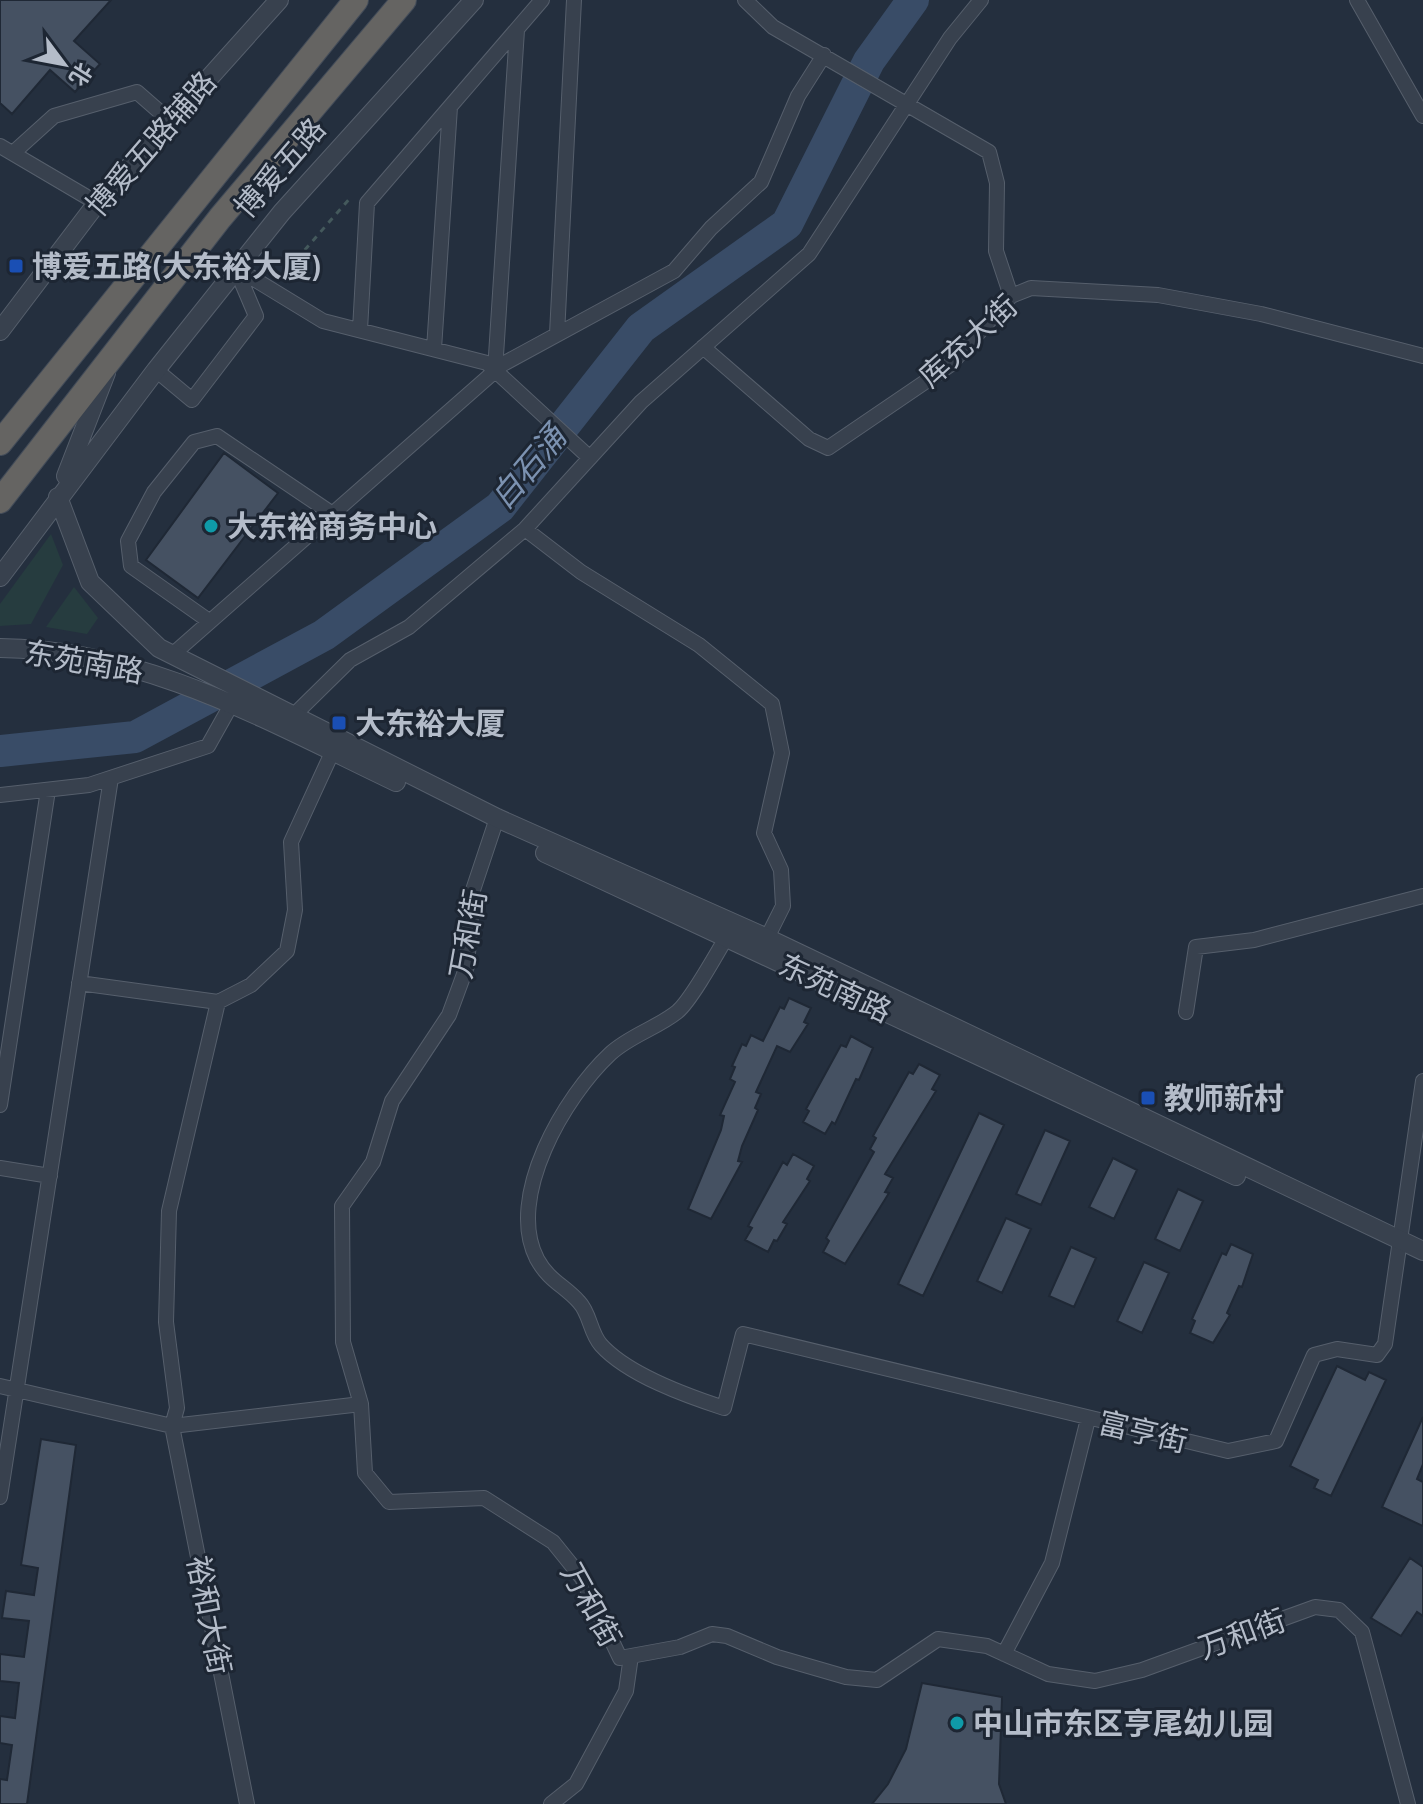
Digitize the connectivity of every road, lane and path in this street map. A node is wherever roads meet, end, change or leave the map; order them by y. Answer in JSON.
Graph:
{"nodes":[{"id":1,"x":279,"y":0,"type":"edge"},
{"id":2,"x":356,"y":0,"type":"edge"},
{"id":3,"x":404,"y":0,"type":"edge"},
{"id":4,"x":474,"y":0,"type":"edge"},
{"id":5,"x":542,"y":0,"type":"edge"},
{"id":6,"x":574,"y":0,"type":"edge"},
{"id":7,"x":745,"y":0,"type":"edge"},
{"id":8,"x":981,"y":0,"type":"edge"},
{"id":9,"x":1357,"y":0,"type":"edge"},
{"id":10,"x":517,"y":29,"type":"junction"},
{"id":11,"x":828,"y":57,"type":"junction"},
{"id":12,"x":907,"y":104,"type":"junction"},
{"id":13,"x":450,"y":107,"type":"junction"},
{"id":14,"x":1423,"y":116,"type":"edge"},
{"id":15,"x":169,"y":120,"type":"junction"},
{"id":16,"x":6,"y":149,"type":"edge"},
{"id":17,"x":97,"y":203,"type":"junction"},
{"id":18,"x":236,"y":268,"type":"junction"},
{"id":19,"x":1011,"y":296,"type":"junction"},
{"id":20,"x":360,"y":330,"type":"junction"},
{"id":21,"x":0,"y":331,"type":"edge"},
{"id":22,"x":557,"y":334,"type":"junction"},
{"id":23,"x":703,"y":347,"type":"junction"},
{"id":24,"x":434,"y":349,"type":"junction"},
{"id":25,"x":114,"y":351,"type":"junction"},
{"id":26,"x":1423,"y":356,"type":"edge"},
{"id":27,"x":156,"y":370,"type":"junction"},
{"id":28,"x":495,"y":371,"type":"junction"},
{"id":29,"x":0,"y":443,"type":"edge"},
{"id":30,"x":590,"y":458,"type":"junction"},
{"id":31,"x":58,"y":497,"type":"junction"},
{"id":32,"x":0,"y":501,"type":"edge"},
{"id":33,"x":331,"y":513,"type":"junction"},
{"id":34,"x":525,"y":529,"type":"junction"},
{"id":35,"x":0,"y":577,"type":"edge"},
{"id":36,"x":209,"y":621,"type":"junction"},
{"id":37,"x":0,"y":648,"type":"edge"},
{"id":38,"x":180,"y":659,"type":"junction"},
{"id":39,"x":238,"y":709,"type":"junction"},
{"id":40,"x":292,"y":717,"type":"junction"},
{"id":41,"x":335,"y":746,"type":"junction"},
{"id":42,"x":111,"y":778,"type":"junction"},
{"id":43,"x":48,"y":790,"type":"junction"},
{"id":44,"x":0,"y":795,"type":"edge"},
{"id":45,"x":496,"y":823,"type":"junction"},
{"id":46,"x":1423,"y":896,"type":"edge"},
{"id":47,"x":730,"y":930,"type":"junction"},
{"id":48,"x":767,"y":938,"type":"junction"},
{"id":49,"x":79,"y":983,"type":"junction"},
{"id":50,"x":218,"y":1002,"type":"junction"},
{"id":51,"x":1186,"y":1012,"type":"dead end"},
{"id":52,"x":1423,"y":1081,"type":"edge"},
{"id":53,"x":0,"y":1105,"type":"edge"},
{"id":54,"x":1419,"y":1134,"type":"edge"},
{"id":55,"x":0,"y":1168,"type":"edge"},
{"id":56,"x":50,"y":1176,"type":"junction"},
{"id":57,"x":1400,"y":1241,"type":"junction"},
{"id":58,"x":1423,"y":1251,"type":"edge"},
{"id":59,"x":1423,"y":1264,"type":"edge"},
{"id":60,"x":0,"y":1386,"type":"edge"},
{"id":61,"x":17,"y":1390,"type":"junction"},
{"id":62,"x":361,"y":1404,"type":"junction"},
{"id":63,"x":1088,"y":1419,"type":"junction"},
{"id":64,"x":172,"y":1426,"type":"junction"},
{"id":65,"x":0,"y":1497,"type":"edge"},
{"id":66,"x":1004,"y":1654,"type":"junction"},
{"id":67,"x":631,"y":1656,"type":"junction"},
{"id":68,"x":244,"y":1800,"type":"edge"},
{"id":69,"x":551,"y":1804,"type":"edge"},
{"id":70,"x":1408,"y":1804,"type":"edge"}],
"edges":[{"from":1,"to":15,"type":"street","name":"博爱五路辅路"},
{"from":2,"to":29,"type":"highway","name":"博爱五路"},
{"from":3,"to":25,"type":"highway","name":"博爱五路"},
{"from":4,"to":18,"type":"street","name":"博爱五路"},
{"from":5,"to":10,"type":"street"},
{"from":6,"to":22,"type":"street"},
{"from":7,"to":11,"type":"street"},
{"from":8,"to":12,"type":"street"},
{"from":9,"to":14,"type":"street"},
{"from":10,"to":13,"type":"street"},
{"from":10,"to":28,"type":"street"},
{"from":11,"to":12,"type":"street"},
{"from":11,"to":22,"type":"street"},
{"from":12,"to":19,"type":"street"},
{"from":12,"to":23,"type":"street"},
{"from":13,"to":20,"type":"street"},
{"from":13,"to":24,"type":"street"},
{"from":15,"to":16,"type":"street"},
{"from":15,"to":17,"type":"street","name":"博爱五路辅路"},
{"from":16,"to":17,"type":"street"},
{"from":17,"to":21,"type":"street","name":"博爱五路辅路"},
{"from":18,"to":20,"type":"street"},
{"from":18,"to":27,"type":"street","name":"博爱五路"},
{"from":18,"to":27,"type":"street"},
{"from":19,"to":23,"type":"street","name":"库充大街"},
{"from":19,"to":26,"type":"street","name":"库充大街"},
{"from":20,"to":24,"type":"street"},
{"from":22,"to":28,"type":"street"},
{"from":23,"to":30,"type":"street"},
{"from":24,"to":28,"type":"street"},
{"from":25,"to":31,"type":"street"},
{"from":25,"to":32,"type":"highway","name":"博爱五路"},
{"from":27,"to":31,"type":"street","name":"博爱五路"},
{"from":28,"to":30,"type":"street"},
{"from":28,"to":33,"type":"street"},
{"from":30,"to":34,"type":"street"},
{"from":31,"to":35,"type":"street","name":"博爱五路"},
{"from":31,"to":38,"type":"street","name":"东苑南路"},
{"from":33,"to":36,"type":"street"},
{"from":33,"to":36,"type":"street"},
{"from":34,"to":40,"type":"street"},
{"from":34,"to":48,"type":"street"},
{"from":36,"to":38,"type":"street"},
{"from":37,"to":39,"type":"street","name":"东苑南路"},
{"from":38,"to":40,"type":"street","name":"东苑南路"},
{"from":39,"to":41,"type":"street","name":"东苑南路"},
{"from":39,"to":42,"type":"street"},
{"from":40,"to":41,"type":"street","name":"东苑南路"},
{"from":41,"to":45,"type":"street","name":"东苑南路"},
{"from":41,"to":50,"type":"street"},
{"from":42,"to":43,"type":"street"},
{"from":42,"to":49,"type":"street"},
{"from":43,"to":44,"type":"street"},
{"from":43,"to":53,"type":"street"},
{"from":45,"to":47,"type":"street","name":"东苑南路"},
{"from":45,"to":62,"type":"street","name":"万和街"},
{"from":46,"to":51,"type":"street"},
{"from":47,"to":48,"type":"street","name":"东苑南路"},
{"from":47,"to":59,"type":"street","name":"东苑南路"},
{"from":47,"to":63,"type":"street","name":"富亨街"},
{"from":48,"to":57,"type":"street","name":"东苑南路"},
{"from":49,"to":50,"type":"street"},
{"from":49,"to":56,"type":"street"},
{"from":50,"to":64,"type":"street","name":"裕和大街"},
{"from":52,"to":54,"type":"street"},
{"from":54,"to":57,"type":"street"},
{"from":55,"to":56,"type":"street"},
{"from":56,"to":61,"type":"street"},
{"from":57,"to":58,"type":"street","name":"东苑南路"},
{"from":57,"to":63,"type":"street","name":"富亨街"},
{"from":60,"to":61,"type":"street"},
{"from":61,"to":64,"type":"street"},
{"from":61,"to":65,"type":"street"},
{"from":62,"to":64,"type":"street"},
{"from":62,"to":67,"type":"street","name":"万和街"},
{"from":63,"to":66,"type":"street"},
{"from":64,"to":68,"type":"street","name":"裕和大街"},
{"from":66,"to":67,"type":"street","name":"万和街"},
{"from":66,"to":70,"type":"street","name":"万和街"},
{"from":67,"to":69,"type":"street"}]}
